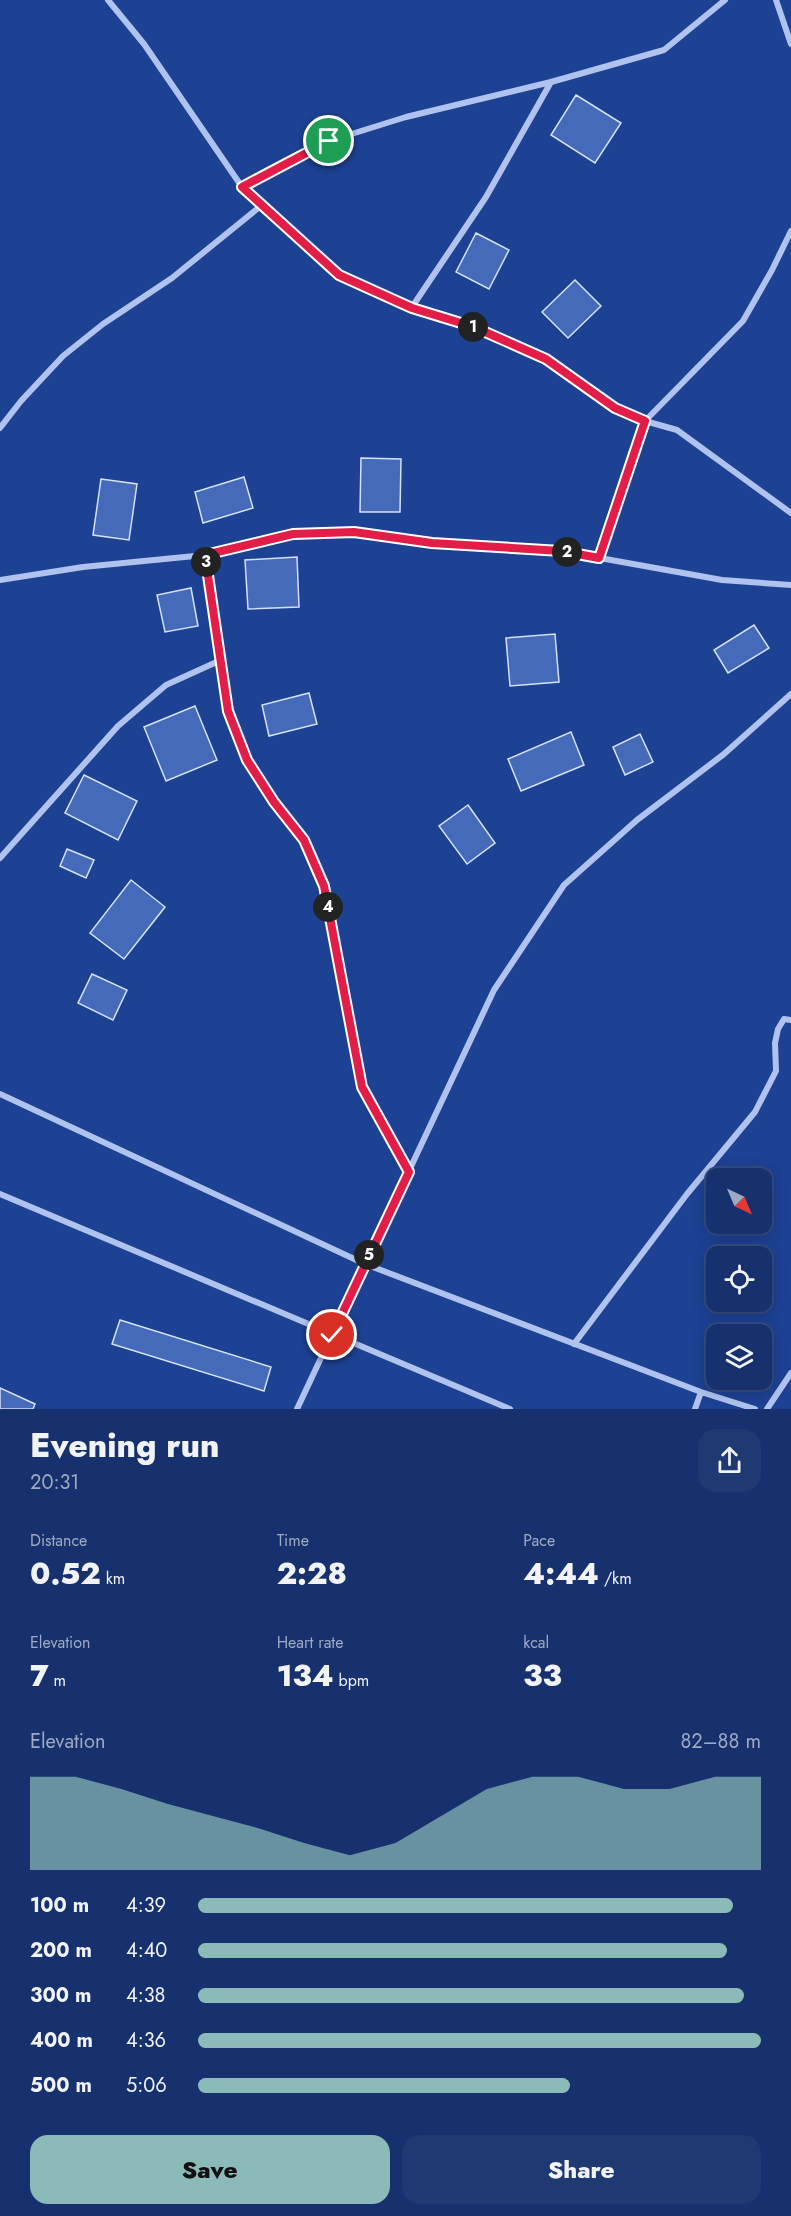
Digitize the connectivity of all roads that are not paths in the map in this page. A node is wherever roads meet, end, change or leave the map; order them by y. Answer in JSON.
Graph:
{"nodes":[{"id":1,"x":108,"y":0,"type":"edge"},
{"id":2,"x":725,"y":0,"type":"edge"},
{"id":3,"x":776,"y":0,"type":"edge"},
{"id":4,"x":791,"y":44,"type":"edge"},
{"id":5,"x":551,"y":82,"type":"junction"},
{"id":6,"x":242,"y":187,"type":"junction"},
{"id":7,"x":262,"y":205,"type":"junction"},
{"id":8,"x":791,"y":231,"type":"edge"},
{"id":9,"x":412,"y":308,"type":"junction"},
{"id":10,"x":645,"y":421,"type":"junction"},
{"id":11,"x":0,"y":428,"type":"edge"},
{"id":12,"x":791,"y":513,"type":"edge"},
{"id":13,"x":205,"y":555,"type":"junction"},
{"id":14,"x":599,"y":558,"type":"junction"},
{"id":15,"x":0,"y":580,"type":"edge"},
{"id":16,"x":791,"y":585,"type":"edge"},
{"id":17,"x":221,"y":660,"type":"junction"},
{"id":18,"x":791,"y":694,"type":"edge"},
{"id":19,"x":0,"y":858,"type":"edge"},
{"id":20,"x":791,"y":1020,"type":"edge"},
{"id":21,"x":0,"y":1094,"type":"edge"},
{"id":22,"x":409,"y":1172,"type":"junction"},
{"id":23,"x":0,"y":1194,"type":"edge"},
{"id":24,"x":365,"y":1264,"type":"junction"},
{"id":25,"x":332,"y":1335,"type":"junction"},
{"id":26,"x":574,"y":1344,"type":"junction"},
{"id":27,"x":791,"y":1373,"type":"edge"},
{"id":28,"x":701,"y":1392,"type":"junction"},
{"id":29,"x":297,"y":1409,"type":"edge"},
{"id":30,"x":510,"y":1409,"type":"edge"},
{"id":31,"x":695,"y":1409,"type":"edge"},
{"id":32,"x":755,"y":1409,"type":"edge"},
{"id":33,"x":767,"y":1409,"type":"edge"}],
"edges":[{"from":1,"to":6,"type":"street"},
{"from":2,"to":5,"type":"street"},
{"from":3,"to":4,"type":"street"},
{"from":5,"to":6,"type":"street"},
{"from":5,"to":9,"type":"street"},
{"from":6,"to":7,"type":"street"},
{"from":7,"to":9,"type":"street"},
{"from":7,"to":11,"type":"street"},
{"from":8,"to":10,"type":"street"},
{"from":9,"to":10,"type":"street"},
{"from":10,"to":12,"type":"street"},
{"from":10,"to":14,"type":"street"},
{"from":13,"to":14,"type":"street"},
{"from":13,"to":15,"type":"street"},
{"from":13,"to":17,"type":"street"},
{"from":14,"to":16,"type":"street"},
{"from":17,"to":19,"type":"street"},
{"from":17,"to":22,"type":"street"},
{"from":18,"to":22,"type":"street"},
{"from":20,"to":26,"type":"street"},
{"from":21,"to":24,"type":"street"},
{"from":22,"to":24,"type":"street"},
{"from":23,"to":25,"type":"street"},
{"from":24,"to":25,"type":"street"},
{"from":24,"to":26,"type":"street"},
{"from":25,"to":29,"type":"street"},
{"from":25,"to":30,"type":"street"},
{"from":26,"to":28,"type":"street"},
{"from":27,"to":33,"type":"street"},
{"from":28,"to":31,"type":"street"},
{"from":28,"to":32,"type":"street"}]}
